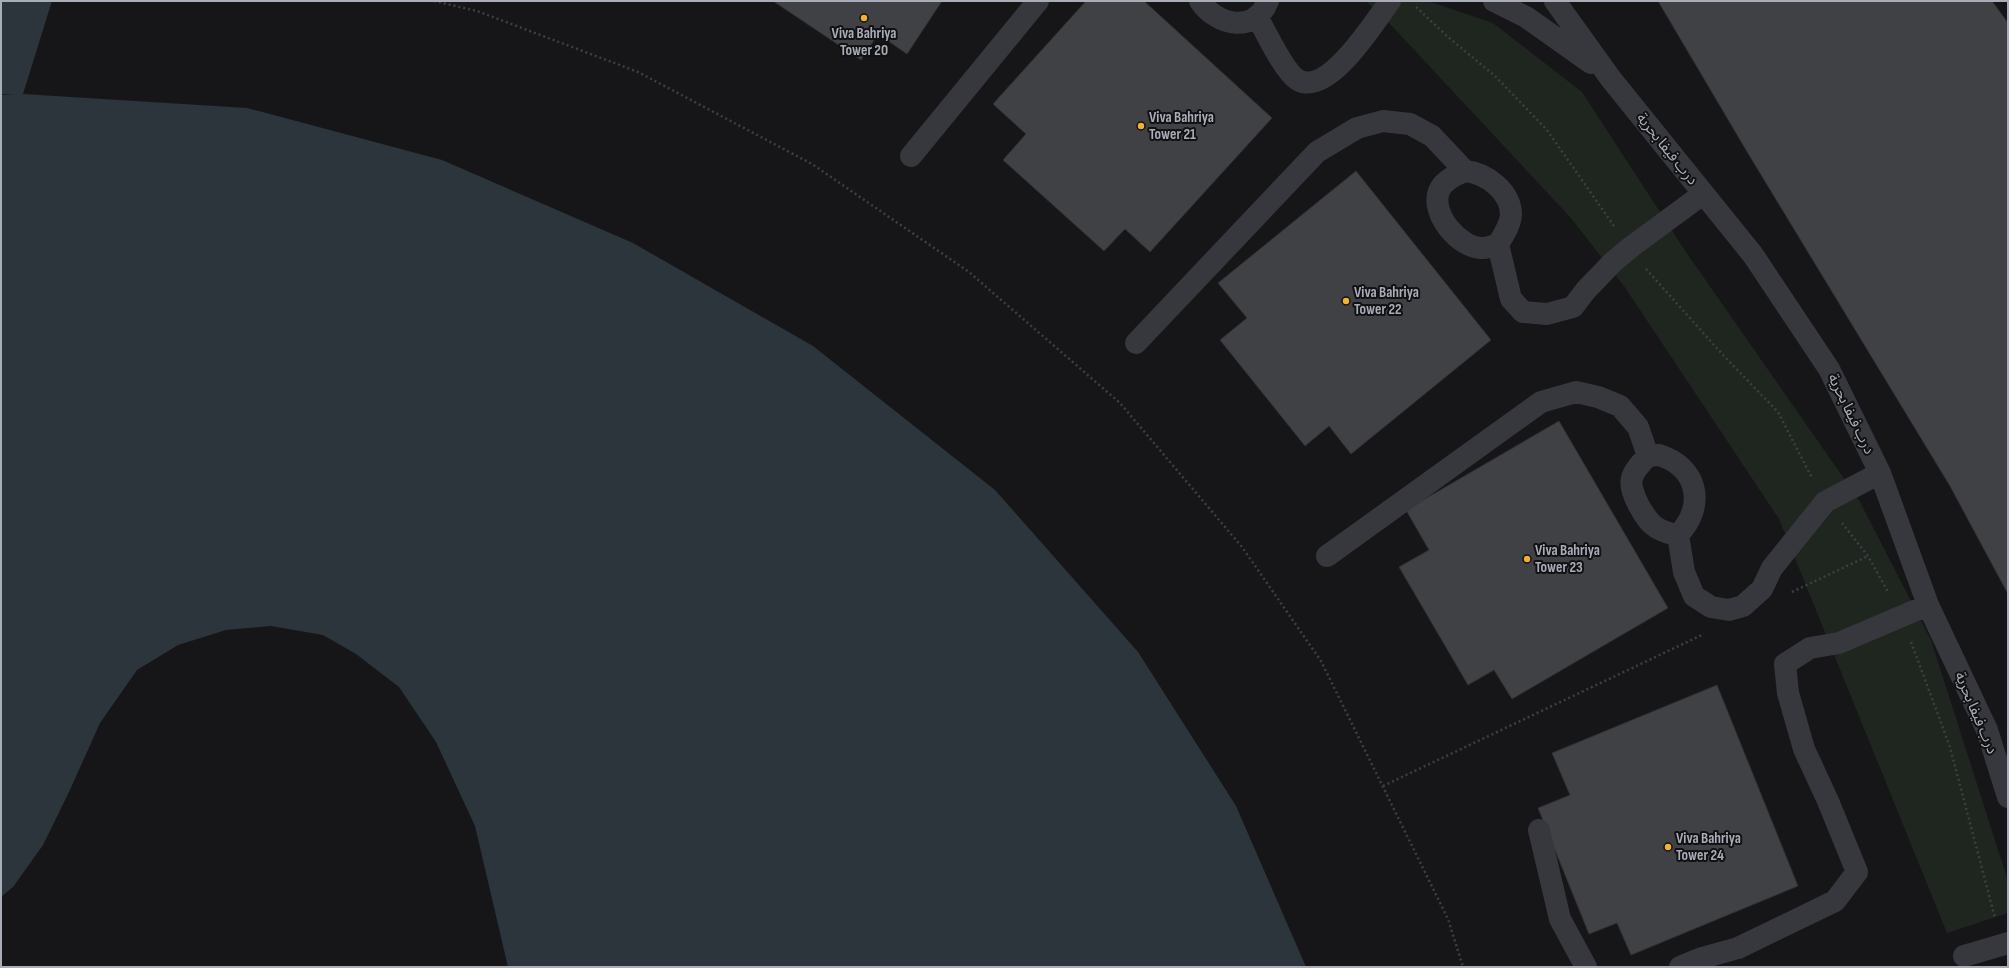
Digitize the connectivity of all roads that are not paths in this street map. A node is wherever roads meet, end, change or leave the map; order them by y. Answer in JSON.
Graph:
{"nodes":[{"id":1,"x":1038,"y":1,"type":"edge"},
{"id":2,"x":1200,"y":1,"type":"edge"},
{"id":3,"x":1390,"y":1,"type":"edge"},
{"id":4,"x":1494,"y":1,"type":"edge"},
{"id":5,"x":1555,"y":1,"type":"edge"},
{"id":6,"x":1262,"y":9,"type":"edge"},
{"id":7,"x":1610,"y":79,"type":"junction"},
{"id":8,"x":911,"y":156,"type":"dead end"},
{"id":9,"x":1465,"y":172,"type":"junction"},
{"id":10,"x":1703,"y":194,"type":"junction"},
{"id":11,"x":1498,"y":244,"type":"junction"},
{"id":12,"x":1136,"y":343,"type":"dead end"},
{"id":13,"x":1648,"y":456,"type":"junction"},
{"id":14,"x":1880,"y":473,"type":"junction"},
{"id":15,"x":1678,"y":535,"type":"junction"},
{"id":16,"x":1327,"y":556,"type":"dead end"},
{"id":17,"x":1928,"y":605,"type":"junction"},
{"id":18,"x":2008,"y":797,"type":"edge"},
{"id":19,"x":1539,"y":830,"type":"dead end"},
{"id":20,"x":2005,"y":944,"type":"edge"},
{"id":21,"x":1964,"y":956,"type":"dead end"},
{"id":22,"x":1586,"y":967,"type":"edge"},
{"id":23,"x":1680,"y":967,"type":"edge"}],
"edges":[{"from":1,"to":8,"type":"street"},
{"from":2,"to":6,"type":"street"},
{"from":3,"to":6,"type":"street"},
{"from":4,"to":7,"type":"street","name":"درب فيفا بحرية"},
{"from":5,"to":7,"type":"street","name":"درب فيفا بحرية"},
{"from":7,"to":10,"type":"street","name":"درب فيفا بحرية"},
{"from":9,"to":11,"type":"street"},
{"from":9,"to":11,"type":"street"},
{"from":9,"to":12,"type":"street"},
{"from":10,"to":11,"type":"street"},
{"from":10,"to":14,"type":"street","name":"درب فيفا بحرية"},
{"from":13,"to":15,"type":"street"},
{"from":13,"to":15,"type":"street"},
{"from":13,"to":16,"type":"street"},
{"from":14,"to":15,"type":"street"},
{"from":14,"to":17,"type":"street","name":"درب فيفا بحرية"},
{"from":17,"to":18,"type":"street","name":"درب فيفا بحرية"},
{"from":17,"to":23,"type":"street"},
{"from":19,"to":22,"type":"street"},
{"from":20,"to":21,"type":"street"}]}
